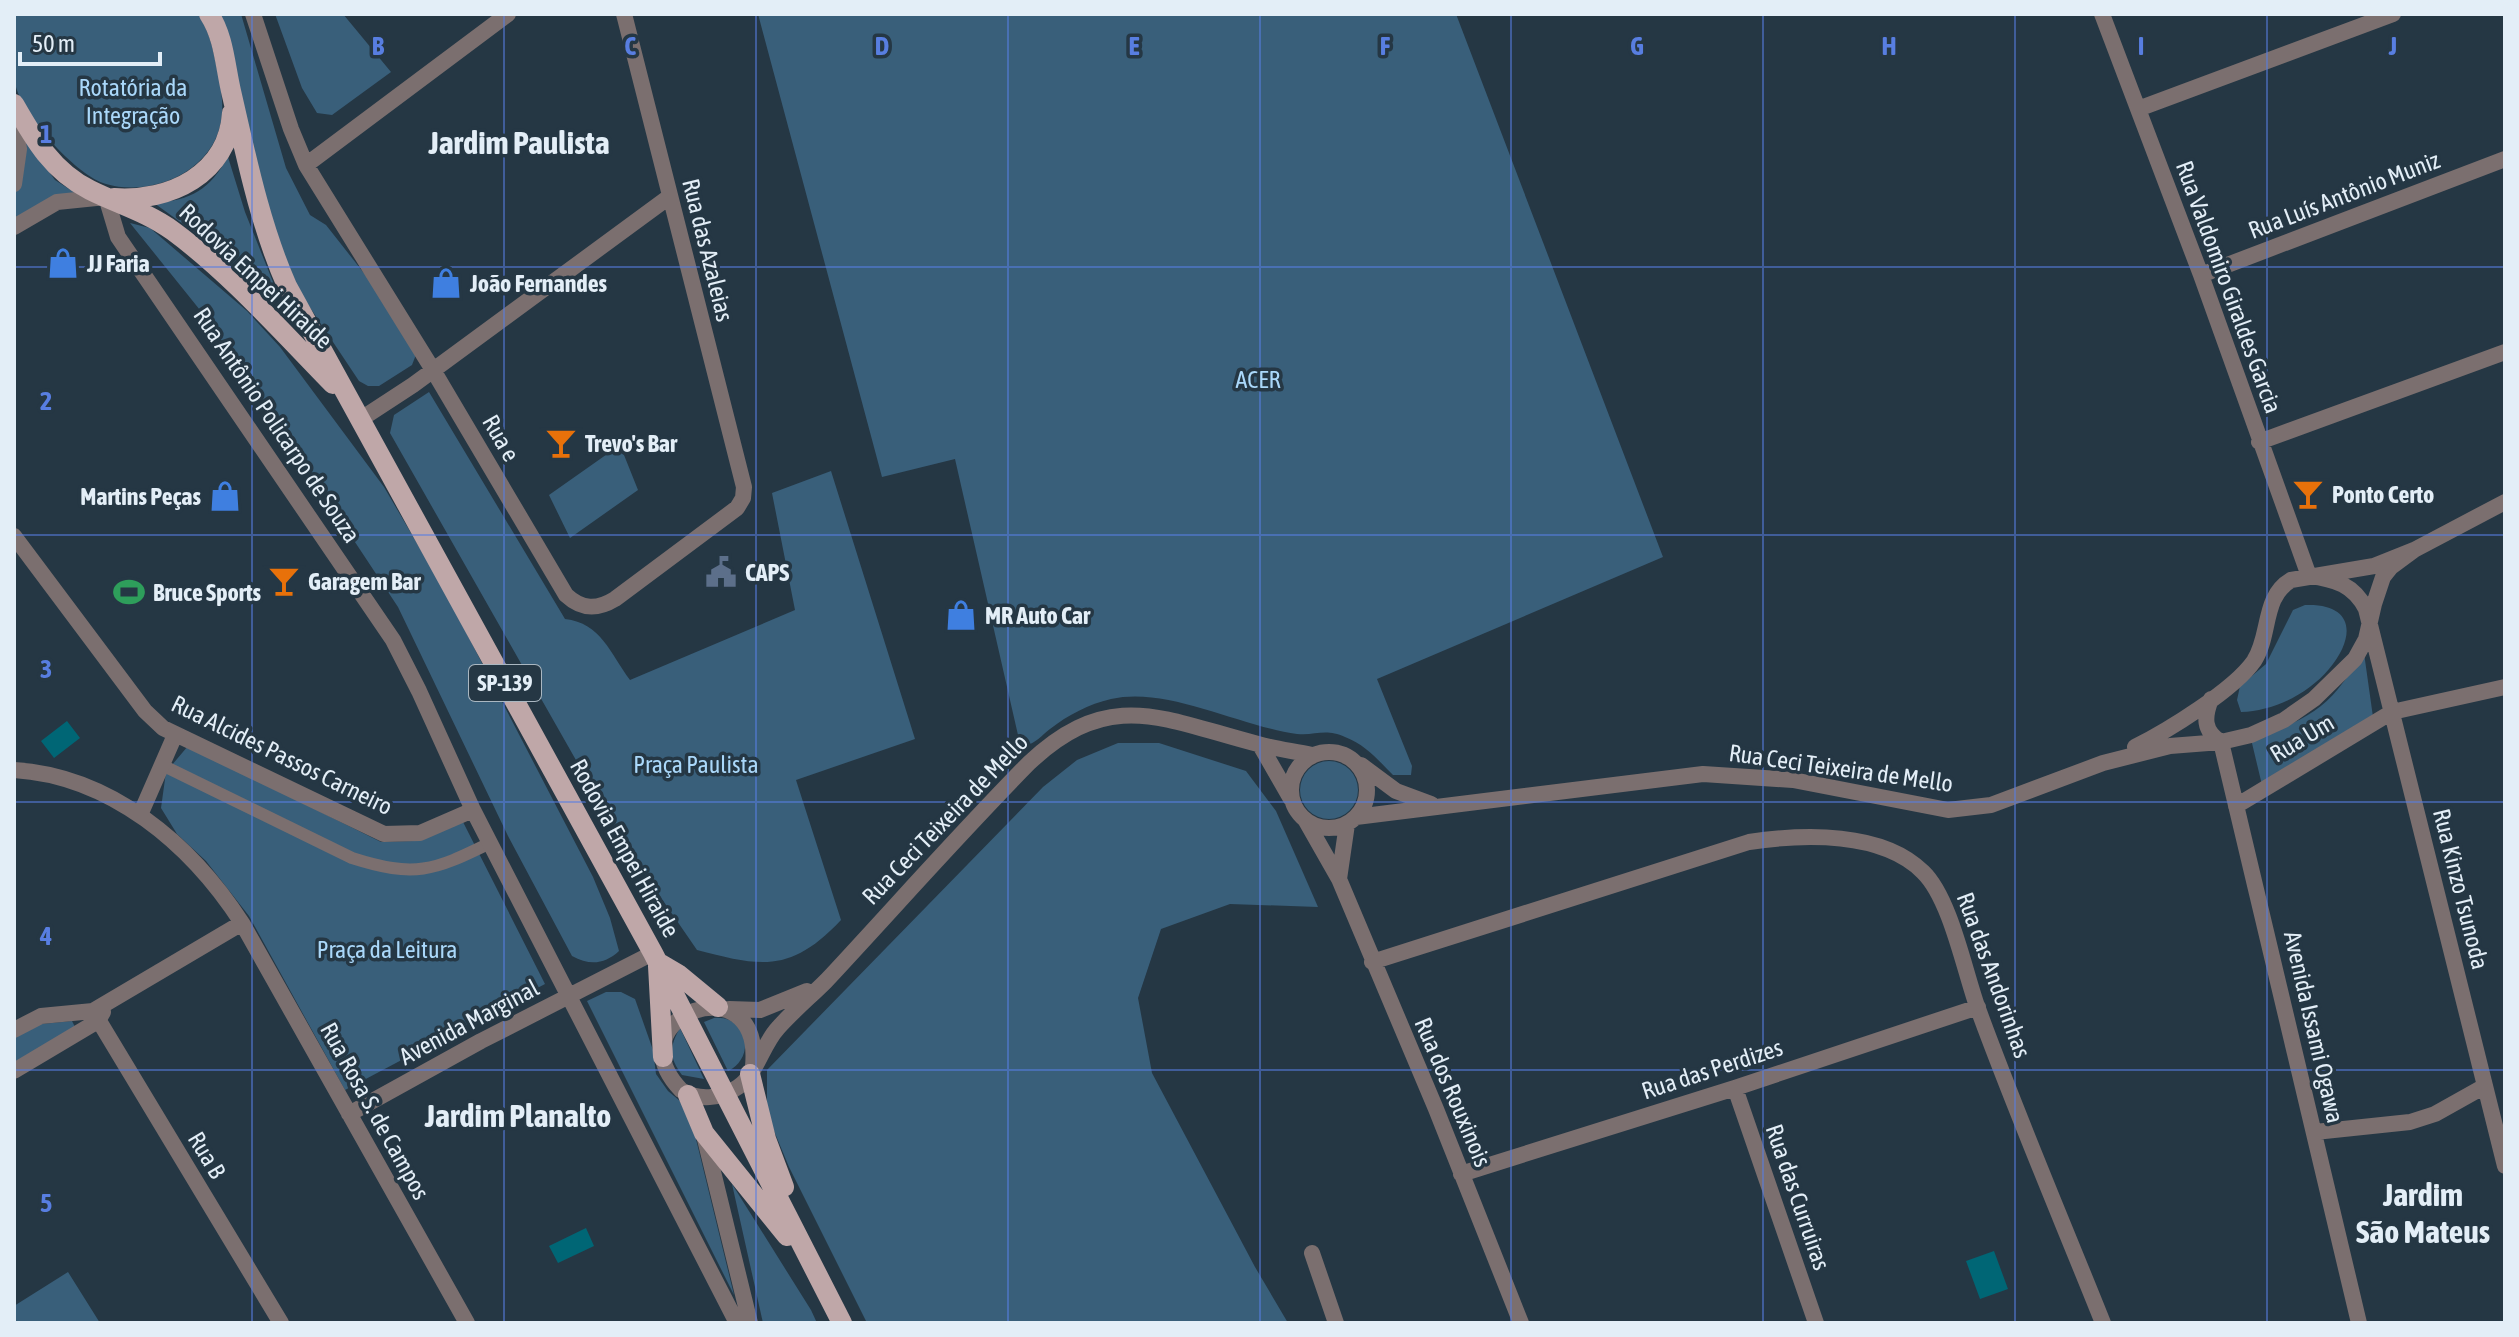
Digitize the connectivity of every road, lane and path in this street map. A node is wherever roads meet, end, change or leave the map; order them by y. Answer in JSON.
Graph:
{"nodes":[{"id":1,"x":209,"y":14,"type":"edge"},
{"id":2,"x":253,"y":14,"type":"edge"},
{"id":3,"x":508,"y":14,"type":"edge"},
{"id":4,"x":624,"y":14,"type":"edge"},
{"id":5,"x":2102,"y":14,"type":"edge"},
{"id":6,"x":2393,"y":14,"type":"edge"},
{"id":7,"x":230,"y":88,"type":"junction"},
{"id":8,"x":14,"y":104,"type":"edge"},
{"id":9,"x":2138,"y":109,"type":"junction"},
{"id":10,"x":14,"y":121,"type":"edge"},
{"id":11,"x":2505,"y":159,"type":"edge"},
{"id":12,"x":306,"y":165,"type":"junction"},
{"id":13,"x":14,"y":184,"type":"edge"},
{"id":14,"x":106,"y":197,"type":"junction"},
{"id":15,"x":669,"y":197,"type":"junction"},
{"id":16,"x":14,"y":227,"type":"edge"},
{"id":17,"x":2201,"y":275,"type":"junction"},
{"id":18,"x":2505,"y":352,"type":"edge"},
{"id":19,"x":433,"y":370,"type":"junction"},
{"id":20,"x":356,"y":411,"type":"junction"},
{"id":21,"x":2259,"y":442,"type":"junction"},
{"id":22,"x":743,"y":498,"type":"joint"},
{"id":23,"x":2505,"y":502,"type":"edge"},
{"id":24,"x":14,"y":536,"type":"edge"},
{"id":25,"x":2414,"y":550,"type":"junction"},
{"id":26,"x":2309,"y":576,"type":"junction"},
{"id":27,"x":2370,"y":623,"type":"junction"},
{"id":28,"x":2505,"y":687,"type":"edge"},
{"id":29,"x":2211,"y":699,"type":"junction"},
{"id":30,"x":2392,"y":712,"type":"junction"},
{"id":31,"x":175,"y":735,"type":"junction"},
{"id":32,"x":2221,"y":742,"type":"junction"},
{"id":33,"x":1260,"y":745,"type":"junction"},
{"id":34,"x":1312,"y":755,"type":"junction"},
{"id":35,"x":1354,"y":760,"type":"junction"},
{"id":36,"x":162,"y":765,"type":"junction"},
{"id":37,"x":2096,"y":766,"type":"junction"},
{"id":38,"x":14,"y":770,"type":"edge"},
{"id":39,"x":1291,"y":799,"type":"junction"},
{"id":40,"x":1436,"y":806,"type":"junction"},
{"id":41,"x":2236,"y":806,"type":"junction"},
{"id":42,"x":473,"y":810,"type":"junction"},
{"id":43,"x":140,"y":815,"type":"junction"},
{"id":44,"x":1306,"y":821,"type":"junction"},
{"id":45,"x":1352,"y":821,"type":"junction"},
{"id":46,"x":490,"y":843,"type":"junction"},
{"id":47,"x":1339,"y":879,"type":"junction"},
{"id":48,"x":242,"y":923,"type":"junction"},
{"id":49,"x":656,"y":958,"type":"junction"},
{"id":50,"x":1372,"y":962,"type":"junction"},
{"id":51,"x":823,"y":983,"type":"junction"},
{"id":52,"x":569,"y":997,"type":"junction"},
{"id":53,"x":1978,"y":1007,"type":"junction"},
{"id":54,"x":723,"y":1008,"type":"junction"},
{"id":55,"x":99,"y":1012,"type":"junction"},
{"id":56,"x":685,"y":1014,"type":"junction"},
{"id":57,"x":14,"y":1030,"type":"edge"},
{"id":58,"x":663,"y":1057,"type":"junction"},
{"id":59,"x":752,"y":1070,"type":"junction"},
{"id":60,"x":14,"y":1071,"type":"edge"},
{"id":61,"x":2485,"y":1086,"type":"junction"},
{"id":62,"x":1735,"y":1088,"type":"junction"},
{"id":63,"x":688,"y":1095,"type":"junction"},
{"id":64,"x":724,"y":1095,"type":"junction"},
{"id":65,"x":349,"y":1114,"type":"junction"},
{"id":66,"x":2315,"y":1132,"type":"junction"},
{"id":67,"x":704,"y":1133,"type":"junction"},
{"id":68,"x":2505,"y":1166,"type":"edge"},
{"id":69,"x":1461,"y":1174,"type":"junction"},
{"id":70,"x":1312,"y":1253,"type":"dead end"},
{"id":71,"x":814,"y":1270,"type":"junction"},
{"id":72,"x":281,"y":1323,"type":"edge"},
{"id":73,"x":467,"y":1323,"type":"edge"},
{"id":74,"x":737,"y":1323,"type":"edge"},
{"id":75,"x":750,"y":1323,"type":"edge"},
{"id":76,"x":842,"y":1323,"type":"edge"},
{"id":77,"x":1336,"y":1323,"type":"edge"},
{"id":78,"x":1521,"y":1323,"type":"edge"},
{"id":79,"x":1816,"y":1323,"type":"edge"},
{"id":80,"x":2103,"y":1323,"type":"edge"},
{"id":81,"x":2359,"y":1323,"type":"edge"}],
"edges":[{"from":1,"to":7,"type":"main road","name":"Rodovia Empei Hiraide","number":"SP-139"},
{"from":2,"to":12,"type":"street","name":"Rua e"},
{"from":3,"to":12,"type":"street"},
{"from":4,"to":15,"type":"street","name":"Rua das Azaleias"},
{"from":5,"to":9,"type":"street","name":"Rua Valdomiro Giraldes Garcia"},
{"from":6,"to":9,"type":"street"},
{"from":7,"to":14,"type":"main road"},
{"from":7,"to":20,"type":"main road","name":"Rodovia Empei Hiraide","number":"SP-139"},
{"from":8,"to":14,"type":"main road","name":"Rodovia Empei Hiraide","number":"SP-139"},
{"from":9,"to":17,"type":"street","name":"Rua Valdomiro Giraldes Garcia"},
{"from":10,"to":13,"type":"street"},
{"from":11,"to":17,"type":"street","name":"Rua Luís Antônio Muniz"},
{"from":12,"to":19,"type":"street","name":"Rua e"},
{"from":14,"to":16,"type":"street"},
{"from":14,"to":20,"type":"main road","name":"Rodovia Empei Hiraide","number":"SP-139"},
{"from":14,"to":42,"type":"street","name":"Rua Antônio Policarpo de Souza"},
{"from":15,"to":19,"type":"street"},
{"from":15,"to":22,"type":"street","name":"Rua das Azaleias"},
{"from":17,"to":21,"type":"street","name":"Rua Valdomiro Giraldes Garcia"},
{"from":18,"to":21,"type":"street"},
{"from":19,"to":20,"type":"street"},
{"from":19,"to":22,"type":"street","name":"Rua e"},
{"from":20,"to":49,"type":"main road","name":"Rodovia Empei Hiraide","number":"SP-139"},
{"from":21,"to":26,"type":"street","name":"Rua Valdomiro Giraldes Garcia"},
{"from":23,"to":25,"type":"street"},
{"from":24,"to":31,"type":"street","name":"Rua Alcides Passos Carneiro"},
{"from":25,"to":26,"type":"street"},
{"from":25,"to":27,"type":"street"},
{"from":26,"to":27,"type":"street"},
{"from":26,"to":29,"type":"street"},
{"from":27,"to":30,"type":"street","name":"Rua Kinzo Tsunoda"},
{"from":27,"to":32,"type":"street"},
{"from":28,"to":30,"type":"street","name":"Rua Um"},
{"from":29,"to":32,"type":"street","name":"Avenida Issami Ogawa"},
{"from":29,"to":37,"type":"street"},
{"from":30,"to":41,"type":"street","name":"Rua Um"},
{"from":30,"to":61,"type":"street","name":"Rua Kinzo Tsunoda"},
{"from":31,"to":36,"type":"street"},
{"from":31,"to":42,"type":"street","name":"Rua Alcides Passos Carneiro"},
{"from":32,"to":37,"type":"street"},
{"from":32,"to":41,"type":"street","name":"Avenida Issami Ogawa"},
{"from":33,"to":34,"type":"street","name":"Rua Ceci Teixeira de Mello"},
{"from":33,"to":39,"type":"street"},
{"from":33,"to":51,"type":"street","name":"Rua Ceci Teixeira de Mello"},
{"from":34,"to":35,"type":"street"},
{"from":34,"to":39,"type":"street"},
{"from":35,"to":40,"type":"street","name":"Rua Ceci Teixeira de Mello"},
{"from":35,"to":45,"type":"street"},
{"from":36,"to":43,"type":"street"},
{"from":36,"to":46,"type":"street"},
{"from":37,"to":40,"type":"street","name":"Rua Ceci Teixeira de Mello"},
{"from":38,"to":43,"type":"street","name":"Rua Rosa S. de Campos"},
{"from":39,"to":44,"type":"street"},
{"from":40,"to":45,"type":"street","name":"Rua Ceci Teixeira de Mello"},
{"from":41,"to":66,"type":"street","name":"Avenida Issami Ogawa"},
{"from":42,"to":46,"type":"street","name":"Rua Antônio Policarpo de Souza"},
{"from":43,"to":48,"type":"street","name":"Rua Rosa S. de Campos"},
{"from":44,"to":45,"type":"street"},
{"from":44,"to":47,"type":"street","name":"Rua dos Rouxinois"},
{"from":45,"to":47,"type":"street","name":"Rua dos Rouxinois"},
{"from":46,"to":52,"type":"street","name":"Rua Antônio Policarpo de Souza"},
{"from":47,"to":50,"type":"street","name":"Rua dos Rouxinois"},
{"from":48,"to":55,"type":"street"},
{"from":48,"to":65,"type":"street","name":"Rua Rosa S. de Campos"},
{"from":49,"to":52,"type":"street","name":"Avenida Marginal"},
{"from":49,"to":54,"type":"main road"},
{"from":49,"to":56,"type":"main road","name":"Rodovia Empei Hiraide","number":"SP-139"},
{"from":49,"to":58,"type":"main road"},
{"from":50,"to":53,"type":"street","name":"Rua das Andorinhas"},
{"from":50,"to":69,"type":"street","name":"Rua dos Rouxinois"},
{"from":51,"to":54,"type":"street","name":"Rua Ceci Teixeira de Mello"},
{"from":51,"to":59,"type":"street","name":"Rua Ceci Teixeira de Mello"},
{"from":52,"to":65,"type":"street","name":"Avenida Marginal"},
{"from":52,"to":74,"type":"street","name":"Rua Antônio Policarpo de Souza"},
{"from":53,"to":62,"type":"street","name":"Rua das Perdizes"},
{"from":53,"to":80,"type":"street","name":"Rua das Andorinhas"},
{"from":54,"to":56,"type":"street","name":"Rua Ceci Teixeira de Mello"},
{"from":54,"to":59,"type":"street"},
{"from":55,"to":57,"type":"street"},
{"from":55,"to":60,"type":"street"},
{"from":55,"to":72,"type":"street","name":"Rua B"},
{"from":56,"to":58,"type":"street"},
{"from":56,"to":64,"type":"main road","name":"Rodovia Empei Hiraide","number":"SP-139"},
{"from":58,"to":63,"type":"street"},
{"from":59,"to":64,"type":"street","name":"Rua Ceci Teixeira de Mello"},
{"from":59,"to":71,"type":"main road"},
{"from":61,"to":66,"type":"street"},
{"from":61,"to":68,"type":"street","name":"Rua Kinzo Tsunoda"},
{"from":62,"to":69,"type":"street","name":"Rua das Perdizes"},
{"from":62,"to":79,"type":"street","name":"Rua das Curruiras"},
{"from":63,"to":64,"type":"street"},
{"from":63,"to":67,"type":"main road"},
{"from":64,"to":71,"type":"main road","name":"Rodovia Empei Hiraide","number":"SP-139"},
{"from":65,"to":73,"type":"street","name":"Rua Rosa S. de Campos"},
{"from":66,"to":81,"type":"street","name":"Avenida Issami Ogawa"},
{"from":67,"to":71,"type":"main road"},
{"from":67,"to":75,"type":"street"},
{"from":69,"to":78,"type":"street","name":"Rua dos Rouxinois"},
{"from":70,"to":77,"type":"street"},
{"from":71,"to":76,"type":"main road","name":"Rodovia Empei Hiraide","number":"SP-139"}]}
